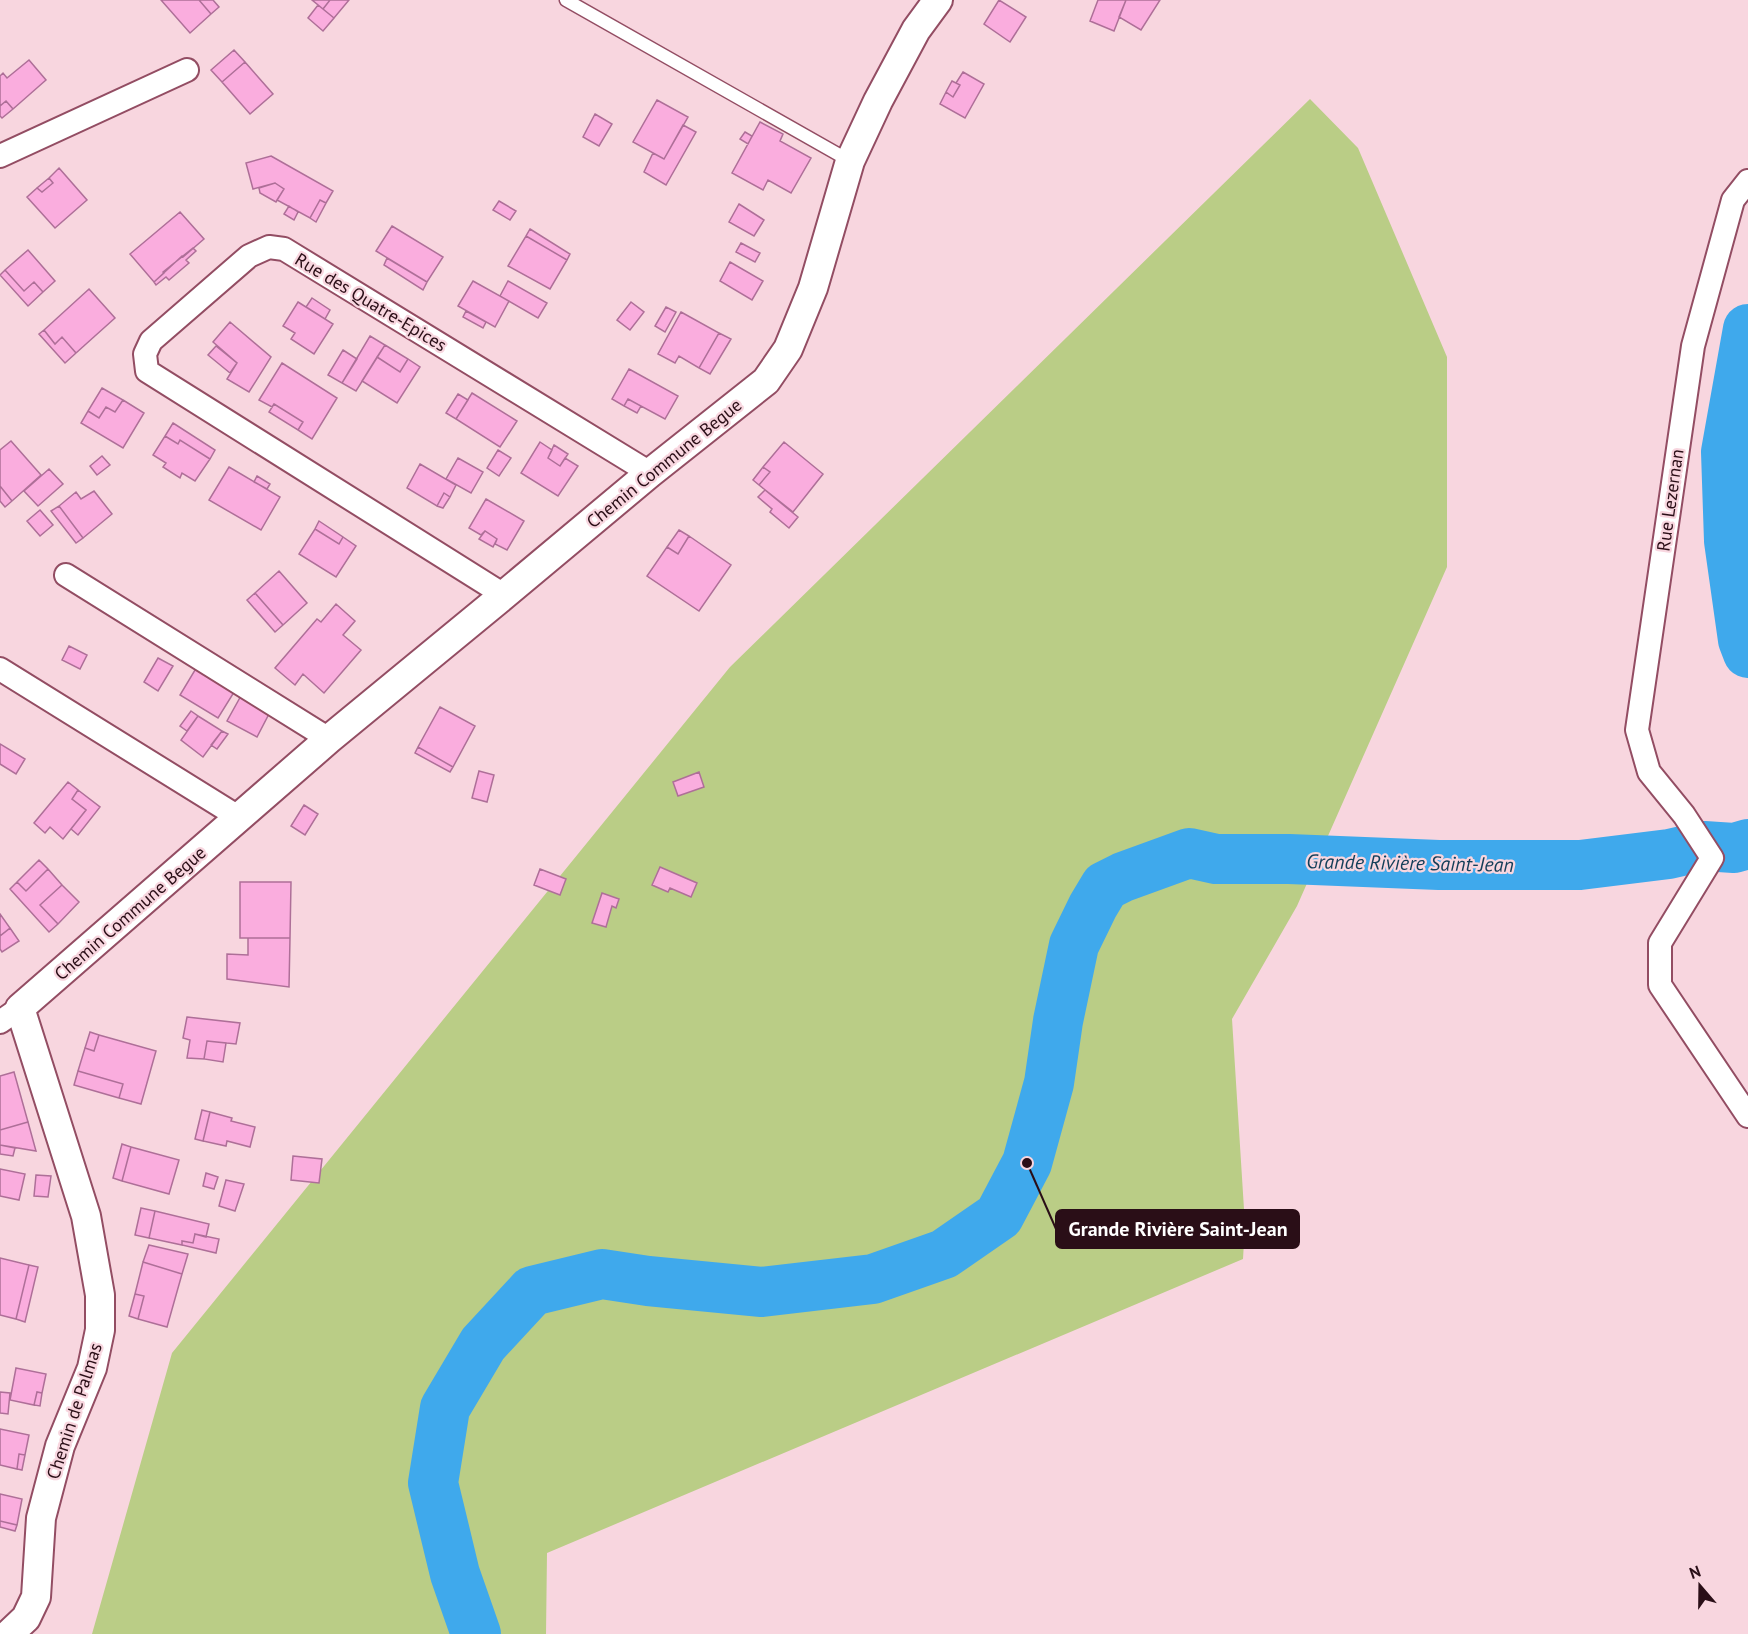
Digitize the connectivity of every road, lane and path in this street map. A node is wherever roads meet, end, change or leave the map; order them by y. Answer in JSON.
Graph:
{"nodes":[{"id":1,"x":566,"y":0,"type":"edge"},
{"id":2,"x":938,"y":0,"type":"edge"},
{"id":3,"x":187,"y":70,"type":"dead end"},
{"id":4,"x":0,"y":156,"type":"edge"},
{"id":5,"x":850,"y":161,"type":"junction"},
{"id":6,"x":1748,"y":181,"type":"edge"},
{"id":7,"x":650,"y":473,"type":"junction"},
{"id":8,"x":66,"y":574,"type":"dead end"},
{"id":9,"x":504,"y":596,"type":"junction"},
{"id":10,"x":0,"y":669,"type":"edge"},
{"id":11,"x":328,"y":739,"type":"junction"},
{"id":12,"x":240,"y":818,"type":"junction"},
{"id":13,"x":10,"y":1015,"type":"edge"},
{"id":14,"x":1748,"y":1116,"type":"edge"},
{"id":15,"x":9,"y":1634,"type":"edge"}],
"edges":[{"from":1,"to":5,"type":"lane"},
{"from":2,"to":5,"type":"street","name":"Chemin Commune Begue"},
{"from":3,"to":4,"type":"street"},
{"from":5,"to":7,"type":"street","name":"Chemin Commune Begue"},
{"from":6,"to":14,"type":"street","name":"Rue Lezernan"},
{"from":7,"to":9,"type":"street","name":"Chemin Commune Begue"},
{"from":7,"to":9,"type":"street","name":"Rue des Quatre-Epices"},
{"from":8,"to":11,"type":"street"},
{"from":9,"to":11,"type":"street","name":"Chemin Commune Begue"},
{"from":10,"to":12,"type":"street"},
{"from":11,"to":12,"type":"street","name":"Chemin Commune Begue"},
{"from":12,"to":13,"type":"street","name":"Chemin Commune Begue"},
{"from":13,"to":15,"type":"street","name":"Chemin de Palmas"}]}
